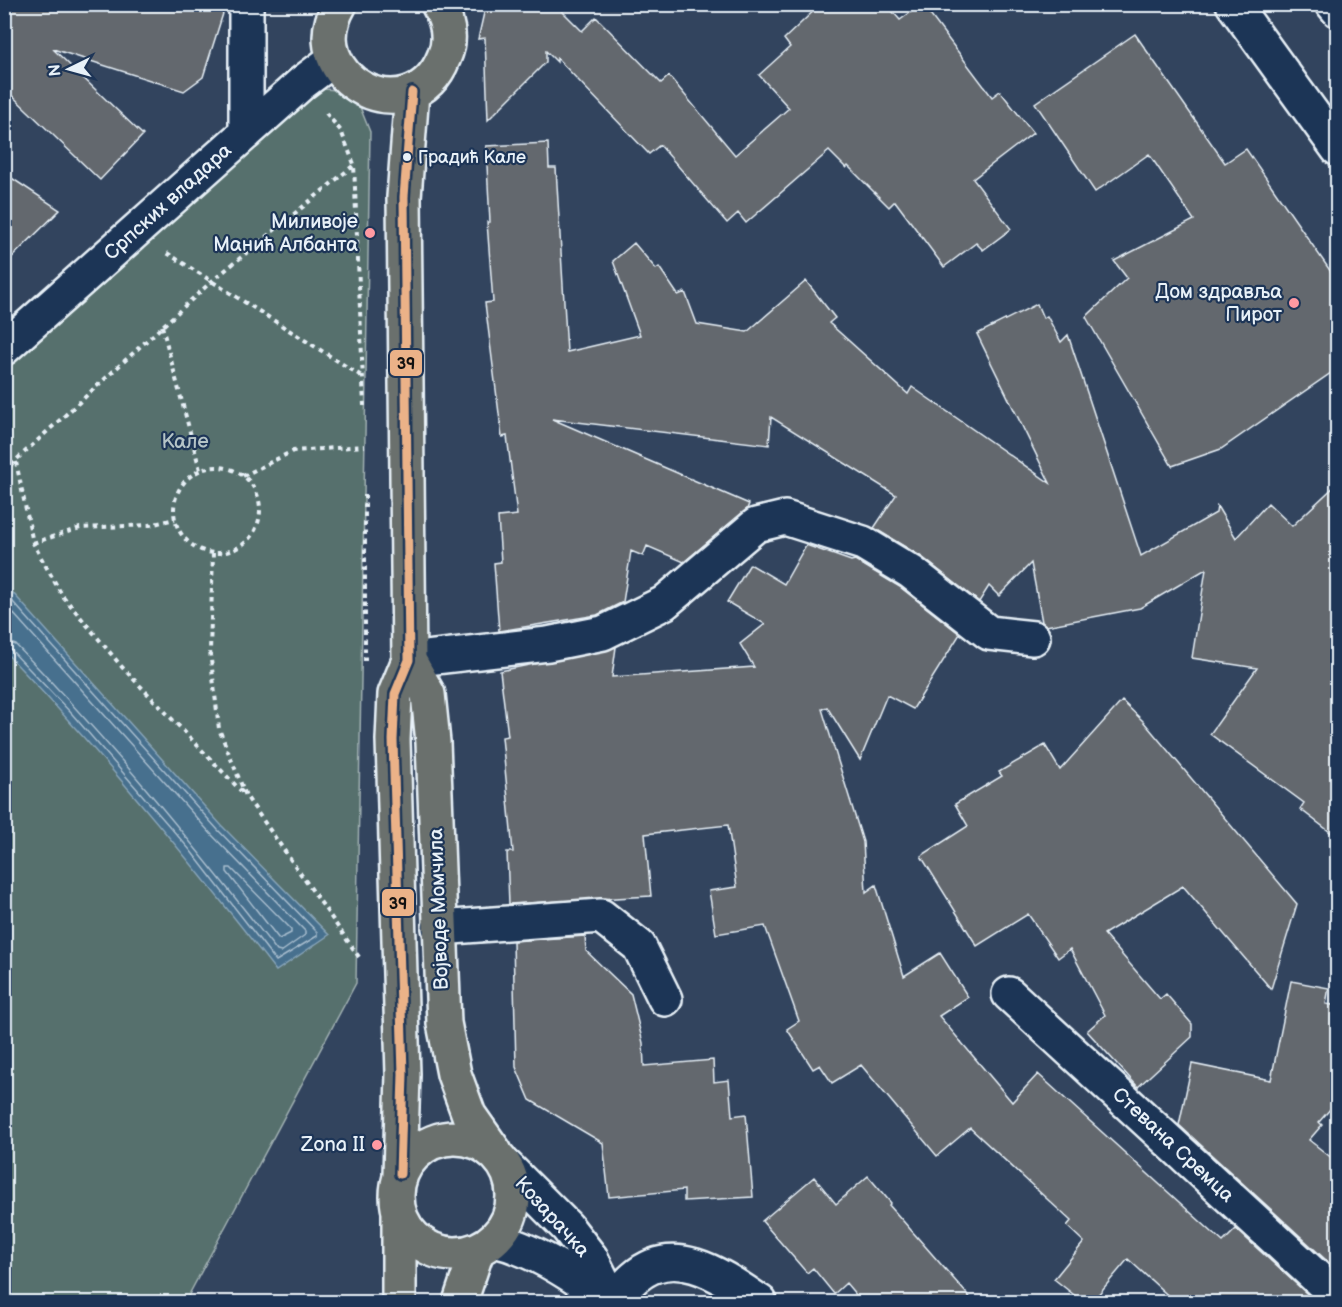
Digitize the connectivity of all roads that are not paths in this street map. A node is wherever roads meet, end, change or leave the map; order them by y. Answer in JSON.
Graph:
{"nodes":[{"id":1,"x":246,"y":4,"type":"edge"},
{"id":2,"x":340,"y":4,"type":"edge"},
{"id":3,"x":438,"y":4,"type":"edge"},
{"id":4,"x":1233,"y":4,"type":"edge"},
{"id":5,"x":1333,"y":4,"type":"edge"},
{"id":6,"x":1338,"y":10,"type":"edge"},
{"id":7,"x":334,"y":59,"type":"junction"},
{"id":8,"x":412,"y":92,"type":"junction"},
{"id":9,"x":246,"y":133,"type":"junction"},
{"id":10,"x":1338,"y":148,"type":"edge"},
{"id":11,"x":4,"y":348,"type":"edge"},
{"id":12,"x":1033,"y":638,"type":"dead end"},
{"id":13,"x":409,"y":660,"type":"junction"},
{"id":14,"x":439,"y":928,"type":"junction"},
{"id":15,"x":1010,"y":994,"type":"dead end"},
{"id":16,"x":664,"y":999,"type":"dead end"},
{"id":17,"x":500,"y":1159,"type":"junction"},
{"id":18,"x":400,"y":1174,"type":"junction"},
{"id":19,"x":399,"y":1212,"type":"junction"},
{"id":20,"x":485,"y":1246,"type":"junction"},
{"id":21,"x":1338,"y":1296,"type":"edge"},
{"id":22,"x":399,"y":1302,"type":"edge"},
{"id":23,"x":460,"y":1302,"type":"edge"},
{"id":24,"x":612,"y":1302,"type":"edge"},
{"id":25,"x":760,"y":1302,"type":"edge"}],
"edges":[{"from":1,"to":9,"type":"street"},
{"from":2,"to":7,"type":"main road"},
{"from":3,"to":8,"type":"main road"},
{"from":4,"to":10,"type":"street"},
{"from":5,"to":6,"type":"street"},
{"from":7,"to":8,"type":"main road"},
{"from":7,"to":9,"type":"street","name":"Српских владара"},
{"from":8,"to":13,"type":"main road","name":"Војводе Момчила"},
{"from":9,"to":11,"type":"street","name":"Српских владара"},
{"from":12,"to":13,"type":"street"},
{"from":13,"to":14,"type":"main road","name":"Војводе Момчила"},
{"from":13,"to":18,"type":"main road","name":"Војводе Момчила"},
{"from":14,"to":16,"type":"street"},
{"from":14,"to":17,"type":"main road","name":"Војводе Момчила"},
{"from":15,"to":21,"type":"street","name":"Стевана Сремца"},
{"from":17,"to":18,"type":"main road"},
{"from":17,"to":20,"type":"main road"},
{"from":17,"to":24,"type":"street","name":"Козарачка"},
{"from":18,"to":19,"type":"main road"},
{"from":19,"to":20,"type":"main road"},
{"from":19,"to":22,"type":"main road"},
{"from":20,"to":23,"type":"main road"},
{"from":20,"to":24,"type":"street","name":"Козарачка"},
{"from":24,"to":25,"type":"street"}]}
